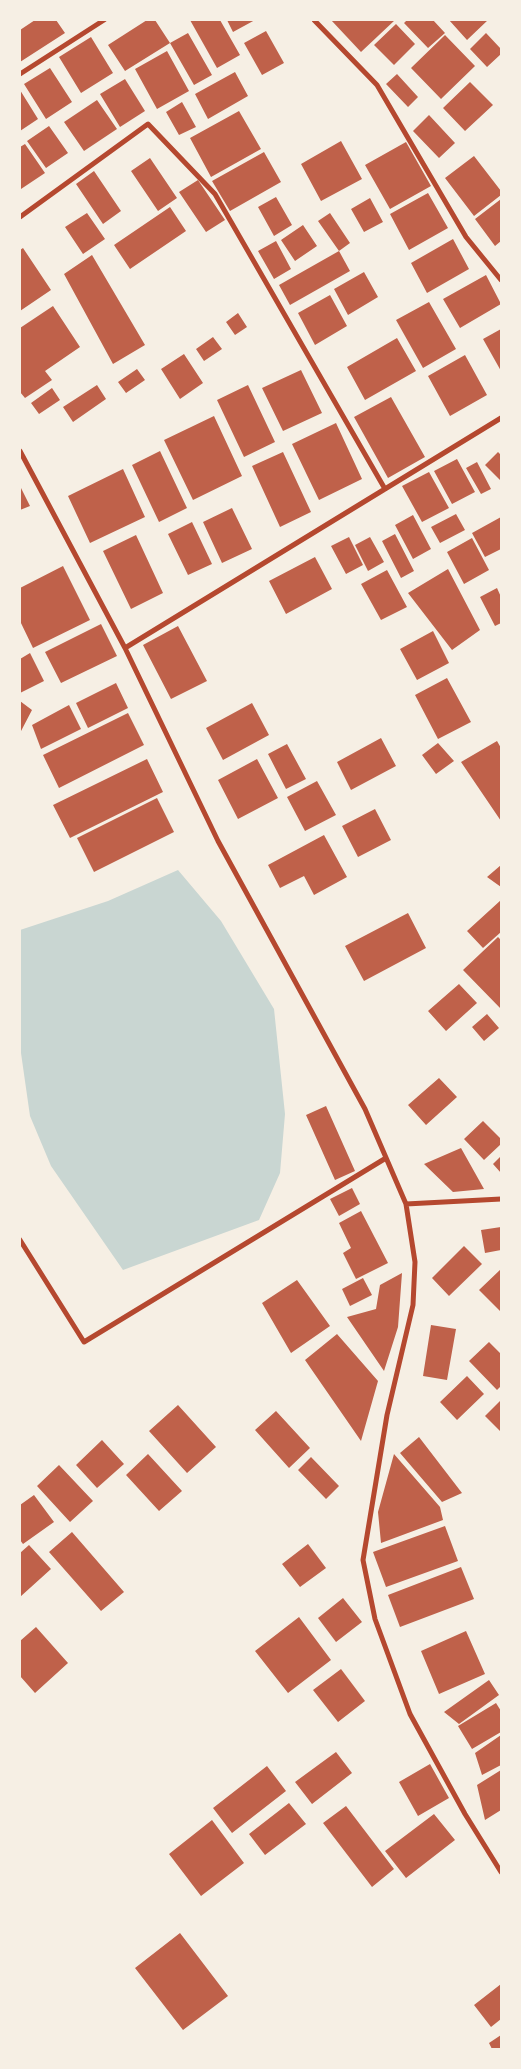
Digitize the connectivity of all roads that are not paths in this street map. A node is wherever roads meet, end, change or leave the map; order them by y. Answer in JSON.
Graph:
{"nodes":[{"id":1,"x":104,"y":20,"type":"edge"},
{"id":2,"x":314,"y":20,"type":"edge"},
{"id":3,"x":20,"y":74,"type":"edge"},
{"id":4,"x":20,"y":217,"type":"edge"},
{"id":5,"x":501,"y":280,"type":"edge"},
{"id":6,"x":501,"y":418,"type":"edge"},
{"id":7,"x":20,"y":451,"type":"edge"},
{"id":8,"x":385,"y":489,"type":"junction"},
{"id":9,"x":125,"y":648,"type":"junction"},
{"id":10,"x":386,"y":1158,"type":"junction"},
{"id":11,"x":501,"y":1199,"type":"edge"},
{"id":12,"x":406,"y":1204,"type":"junction"},
{"id":13,"x":20,"y":1240,"type":"edge"},
{"id":14,"x":501,"y":1872,"type":"edge"}],
"edges":[{"from":1,"to":3,"type":"street"},
{"from":2,"to":5,"type":"street"},
{"from":4,"to":8,"type":"street"},
{"from":6,"to":8,"type":"street"},
{"from":7,"to":9,"type":"street"},
{"from":8,"to":9,"type":"street"},
{"from":9,"to":10,"type":"street"},
{"from":10,"to":12,"type":"street"},
{"from":10,"to":13,"type":"street"},
{"from":11,"to":12,"type":"street"},
{"from":12,"to":14,"type":"street"}]}
